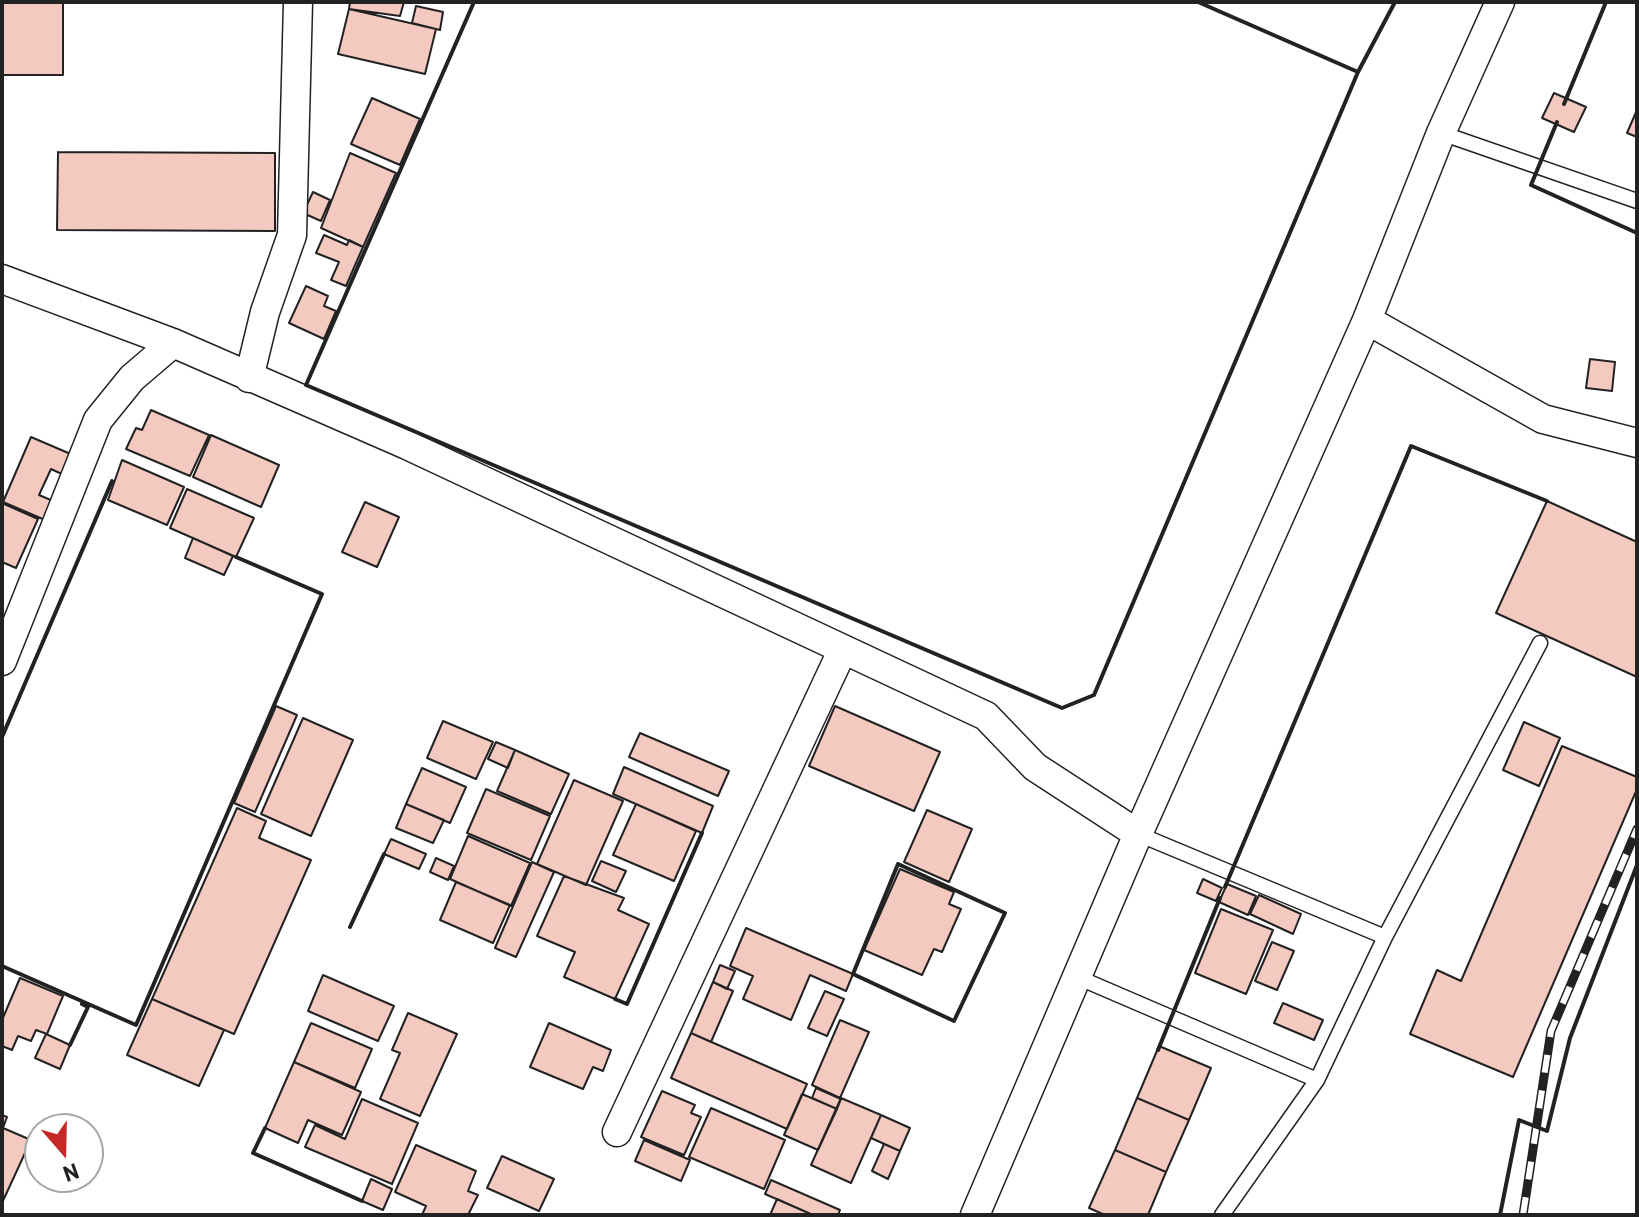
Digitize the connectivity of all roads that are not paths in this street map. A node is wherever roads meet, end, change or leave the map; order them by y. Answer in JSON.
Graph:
{"nodes":[{"id":1,"x":298,"y":2,"type":"edge"},
{"id":2,"x":1500,"y":2,"type":"edge"},
{"id":3,"x":1441,"y":133,"type":"junction"},
{"id":4,"x":1637,"y":201,"type":"edge"},
{"id":5,"x":2,"y":279,"type":"edge"},
{"id":6,"x":1367,"y":320,"type":"junction"},
{"id":7,"x":173,"y":343,"type":"junction"},
{"id":8,"x":249,"y":378,"type":"junction"},
{"id":9,"x":1633,"y":438,"type":"edge"},
{"id":10,"x":1540,"y":643,"type":"dead end"},
{"id":11,"x":843,"y":649,"type":"junction"},
{"id":12,"x":2,"y":661,"type":"edge"},
{"id":13,"x":1138,"y":834,"type":"junction"},
{"id":14,"x":1385,"y":937,"type":"junction"},
{"id":15,"x":1077,"y":977,"type":"junction"},
{"id":16,"x":1317,"y":1080,"type":"junction"},
{"id":17,"x":617,"y":1132,"type":"dead end"},
{"id":18,"x":975,"y":1215,"type":"edge"},
{"id":19,"x":1222,"y":1215,"type":"edge"}],
"edges":[{"from":1,"to":8,"type":"street"},
{"from":2,"to":3,"type":"street"},
{"from":3,"to":4,"type":"lane"},
{"from":3,"to":6,"type":"street"},
{"from":5,"to":7,"type":"street"},
{"from":6,"to":9,"type":"street"},
{"from":6,"to":13,"type":"street"},
{"from":7,"to":8,"type":"street"},
{"from":7,"to":12,"type":"street"},
{"from":8,"to":11,"type":"street"},
{"from":10,"to":14,"type":"lane"},
{"from":11,"to":13,"type":"street"},
{"from":11,"to":17,"type":"street"},
{"from":13,"to":14,"type":"lane"},
{"from":13,"to":15,"type":"street"},
{"from":14,"to":16,"type":"lane"},
{"from":15,"to":16,"type":"lane"},
{"from":15,"to":18,"type":"street"},
{"from":16,"to":19,"type":"lane"}]}
